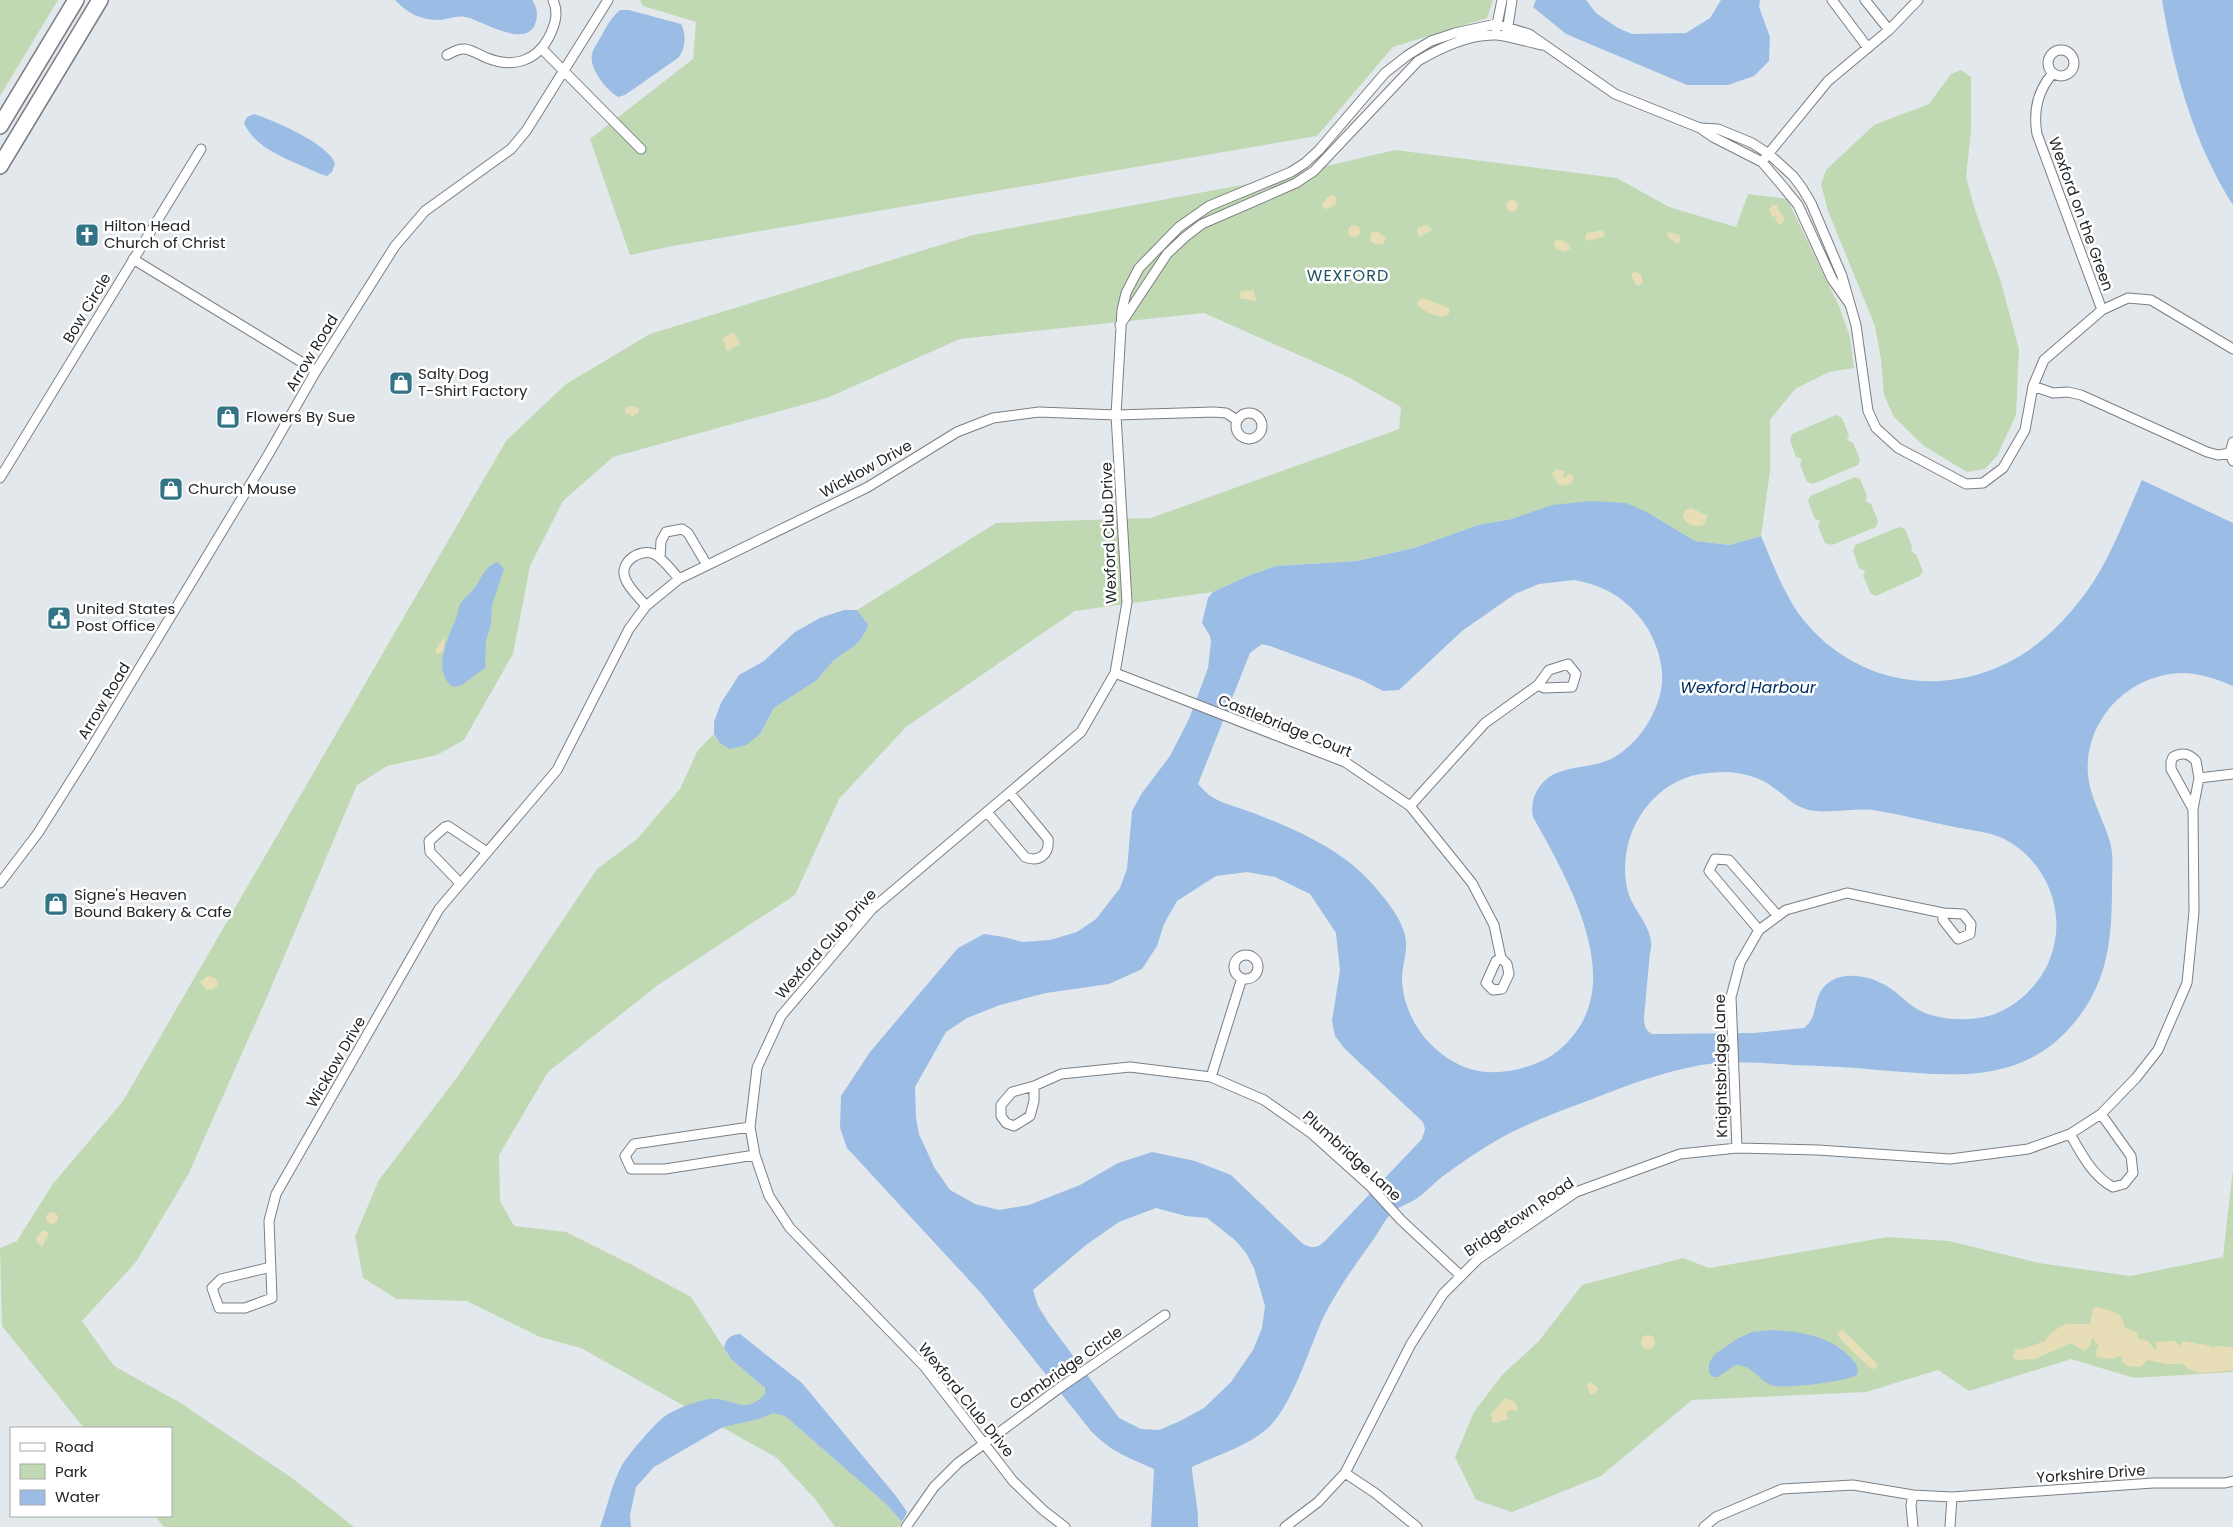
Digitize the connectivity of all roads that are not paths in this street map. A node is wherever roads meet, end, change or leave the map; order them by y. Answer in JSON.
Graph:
{"nodes":[{"id":1,"x":76,"y":0,"type":"edge"},
{"id":2,"x":100,"y":0,"type":"edge"},
{"id":3,"x":554,"y":0,"type":"edge"},
{"id":4,"x":608,"y":0,"type":"edge"},
{"id":5,"x":1502,"y":0,"type":"edge"},
{"id":6,"x":1512,"y":0,"type":"edge"},
{"id":7,"x":1832,"y":0,"type":"edge"},
{"id":8,"x":1865,"y":0,"type":"edge"},
{"id":9,"x":1918,"y":0,"type":"edge"},
{"id":10,"x":1496,"y":24,"type":"junction"},
{"id":11,"x":1507,"y":27,"type":"junction"},
{"id":12,"x":1889,"y":30,"type":"junction"},
{"id":13,"x":1496,"y":35,"type":"junction"},
{"id":14,"x":1507,"y":38,"type":"junction"},
{"id":15,"x":1542,"y":45,"type":"junction"},
{"id":16,"x":1868,"y":48,"type":"junction"},
{"id":17,"x":542,"y":49,"type":"junction"},
{"id":18,"x":447,"y":55,"type":"dead end"},
{"id":19,"x":565,"y":72,"type":"junction"},
{"id":20,"x":2053,"y":74,"type":"dead end"},
{"id":21,"x":0,"y":126,"type":"edge"},
{"id":22,"x":1700,"y":128,"type":"junction"},
{"id":23,"x":1325,"y":144,"type":"junction"},
{"id":24,"x":201,"y":149,"type":"dead end"},
{"id":25,"x":641,"y":149,"type":"dead end"},
{"id":26,"x":1334,"y":151,"type":"junction"},
{"id":27,"x":1769,"y":154,"type":"junction"},
{"id":28,"x":1762,"y":162,"type":"junction"},
{"id":29,"x":0,"y":166,"type":"edge"},
{"id":30,"x":133,"y":259,"type":"junction"},
{"id":31,"x":1849,"y":303,"type":"junction"},
{"id":32,"x":2102,"y":310,"type":"junction"},
{"id":33,"x":1120,"y":325,"type":"junction"},
{"id":34,"x":2233,"y":349,"type":"edge"},
{"id":35,"x":316,"y":371,"type":"junction"},
{"id":36,"x":2033,"y":386,"type":"junction"},
{"id":37,"x":1116,"y":415,"type":"junction"},
{"id":38,"x":1237,"y":420,"type":"dead end"},
{"id":39,"x":2233,"y":442,"type":"edge"},
{"id":40,"x":2231,"y":457,"type":"edge"},
{"id":41,"x":0,"y":478,"type":"edge"},
{"id":42,"x":660,"y":558,"type":"junction"},
{"id":43,"x":706,"y":565,"type":"junction"},
{"id":44,"x":678,"y":579,"type":"junction"},
{"id":45,"x":646,"y":606,"type":"junction"},
{"id":46,"x":1115,"y":673,"type":"junction"},
{"id":47,"x":1538,"y":685,"type":"dead end"},
{"id":48,"x":2233,"y":774,"type":"edge"},
{"id":49,"x":2199,"y":778,"type":"junction"},
{"id":50,"x":1010,"y":793,"type":"junction"},
{"id":51,"x":1410,"y":806,"type":"junction"},
{"id":52,"x":2193,"y":809,"type":"junction"},
{"id":53,"x":987,"y":812,"type":"junction"},
{"id":54,"x":487,"y":852,"type":"junction"},
{"id":55,"x":460,"y":883,"type":"junction"},
{"id":56,"x":0,"y":884,"type":"edge"},
{"id":57,"x":1942,"y":913,"type":"dead end"},
{"id":58,"x":1778,"y":916,"type":"junction"},
{"id":59,"x":1759,"y":930,"type":"junction"},
{"id":60,"x":1500,"y":958,"type":"dead end"},
{"id":61,"x":1242,"y":978,"type":"dead end"},
{"id":62,"x":1211,"y":1077,"type":"junction"},
{"id":63,"x":1034,"y":1086,"type":"junction"},
{"id":64,"x":2101,"y":1114,"type":"junction"},
{"id":65,"x":750,"y":1127,"type":"junction"},
{"id":66,"x":2070,"y":1134,"type":"junction"},
{"id":67,"x":1737,"y":1148,"type":"junction"},
{"id":68,"x":755,"y":1155,"type":"junction"},
{"id":69,"x":271,"y":1267,"type":"junction"},
{"id":70,"x":1460,"y":1275,"type":"junction"},
{"id":71,"x":1165,"y":1315,"type":"dead end"},
{"id":72,"x":984,"y":1444,"type":"junction"},
{"id":73,"x":1345,"y":1473,"type":"junction"},
{"id":74,"x":2233,"y":1481,"type":"edge"},
{"id":75,"x":1913,"y":1495,"type":"junction"},
{"id":76,"x":1952,"y":1498,"type":"junction"},
{"id":77,"x":906,"y":1527,"type":"edge"},
{"id":78,"x":1066,"y":1527,"type":"edge"},
{"id":79,"x":1285,"y":1527,"type":"edge"},
{"id":80,"x":1417,"y":1527,"type":"edge"},
{"id":81,"x":1704,"y":1527,"type":"edge"},
{"id":82,"x":1913,"y":1527,"type":"edge"},
{"id":83,"x":1950,"y":1527,"type":"edge"}],
"edges":[{"from":1,"to":21,"type":"highway"},
{"from":2,"to":29,"type":"highway"},
{"from":3,"to":17,"type":"street"},
{"from":4,"to":19,"type":"street","name":"Arrow Road"},
{"from":5,"to":10,"type":"street"},
{"from":6,"to":11,"type":"street"},
{"from":7,"to":16,"type":"street"},
{"from":8,"to":12,"type":"street"},
{"from":9,"to":12,"type":"street"},
{"from":10,"to":11,"type":"street","name":"Wexford Club Drive"},
{"from":10,"to":13,"type":"street"},
{"from":10,"to":23,"type":"street","name":"Wexford Club Drive"},
{"from":11,"to":14,"type":"street"},
{"from":11,"to":15,"type":"street","name":"Wexford Club Drive"},
{"from":12,"to":16,"type":"street"},
{"from":13,"to":14,"type":"street","name":"Wexford Club Drive"},
{"from":13,"to":26,"type":"street","name":"Wexford Club Drive"},
{"from":14,"to":15,"type":"street","name":"Wexford Club Drive"},
{"from":15,"to":22,"type":"street","name":"Wexford Club Drive"},
{"from":16,"to":27,"type":"street"},
{"from":17,"to":18,"type":"street"},
{"from":17,"to":19,"type":"street"},
{"from":19,"to":25,"type":"street"},
{"from":19,"to":35,"type":"street","name":"Arrow Road"},
{"from":20,"to":32,"type":"street","name":"Wexford on the Green"},
{"from":22,"to":27,"type":"street","name":"Wexford Club Drive"},
{"from":22,"to":28,"type":"street","name":"Wexford Club Drive"},
{"from":23,"to":26,"type":"street"},
{"from":23,"to":33,"type":"street","name":"Wexford Club Drive"},
{"from":24,"to":30,"type":"street","name":"Bow Circle"},
{"from":26,"to":33,"type":"street","name":"Wexford Club Drive"},
{"from":27,"to":28,"type":"street"},
{"from":27,"to":31,"type":"street","name":"Wexford Club Drive"},
{"from":28,"to":31,"type":"street","name":"Wexford Club Drive"},
{"from":30,"to":35,"type":"street"},
{"from":30,"to":41,"type":"street","name":"Bow Circle"},
{"from":31,"to":36,"type":"street","name":"Wexford Club Drive"},
{"from":32,"to":34,"type":"street","name":"Wexford on the Green"},
{"from":32,"to":36,"type":"street","name":"Wexford Club Drive"},
{"from":33,"to":37,"type":"street","name":"Wexford Club Drive"},
{"from":35,"to":56,"type":"street","name":"Arrow Road"},
{"from":36,"to":40,"type":"street"},
{"from":37,"to":38,"type":"street","name":"Wicklow Drive"},
{"from":37,"to":43,"type":"street","name":"Wicklow Drive"},
{"from":37,"to":46,"type":"street","name":"Wexford Club Drive"},
{"from":39,"to":40,"type":"street"},
{"from":42,"to":43,"type":"street"},
{"from":42,"to":44,"type":"street"},
{"from":42,"to":45,"type":"street"},
{"from":43,"to":44,"type":"street","name":"Wicklow Drive"},
{"from":44,"to":45,"type":"street","name":"Wicklow Drive"},
{"from":45,"to":54,"type":"street","name":"Wicklow Drive"},
{"from":46,"to":50,"type":"street","name":"Wexford Club Drive"},
{"from":46,"to":51,"type":"street","name":"Castlebridge Court"},
{"from":47,"to":51,"type":"street"},
{"from":48,"to":49,"type":"street"},
{"from":49,"to":52,"type":"street","name":"Bridgetown Road"},
{"from":49,"to":52,"type":"street","name":"Bridgetown Road"},
{"from":50,"to":53,"type":"street","name":"Wexford Club Drive"},
{"from":50,"to":53,"type":"street"},
{"from":51,"to":60,"type":"street","name":"Castlebridge Court"},
{"from":52,"to":64,"type":"street","name":"Bridgetown Road"},
{"from":53,"to":65,"type":"street","name":"Wexford Club Drive"},
{"from":54,"to":55,"type":"street","name":"Wicklow Drive"},
{"from":54,"to":55,"type":"street"},
{"from":55,"to":69,"type":"street","name":"Wicklow Drive"},
{"from":57,"to":58,"type":"street","name":"Knightsbridge Lane"},
{"from":58,"to":59,"type":"street","name":"Knightsbridge Lane"},
{"from":58,"to":59,"type":"street"},
{"from":59,"to":67,"type":"street","name":"Knightsbridge Lane"},
{"from":61,"to":62,"type":"street"},
{"from":62,"to":63,"type":"street","name":"Plumbridge Lane"},
{"from":62,"to":70,"type":"street","name":"Plumbridge Lane"},
{"from":63,"to":63,"type":"street","name":"Plumbridge Lane"},
{"from":64,"to":66,"type":"street","name":"Bridgetown Road"},
{"from":64,"to":66,"type":"street"},
{"from":65,"to":68,"type":"street","name":"Wexford Club Drive"},
{"from":65,"to":68,"type":"street"},
{"from":66,"to":67,"type":"street","name":"Bridgetown Road"},
{"from":67,"to":70,"type":"street","name":"Bridgetown Road"},
{"from":68,"to":72,"type":"street","name":"Wexford Club Drive"},
{"from":69,"to":69,"type":"street","name":"Wicklow Drive"},
{"from":70,"to":73,"type":"street","name":"Bridgetown Road"},
{"from":71,"to":72,"type":"street","name":"Cambridge Circle"},
{"from":72,"to":77,"type":"street","name":"Cambridge Circle"},
{"from":72,"to":78,"type":"street","name":"Wexford Club Drive"},
{"from":73,"to":79,"type":"street","name":"Bridgetown Road"},
{"from":73,"to":80,"type":"street"},
{"from":74,"to":76,"type":"street","name":"Yorkshire Drive"},
{"from":75,"to":76,"type":"street","name":"Yorkshire Drive"},
{"from":75,"to":81,"type":"street","name":"Yorkshire Drive"},
{"from":75,"to":82,"type":"street"},
{"from":76,"to":83,"type":"street"}]}
